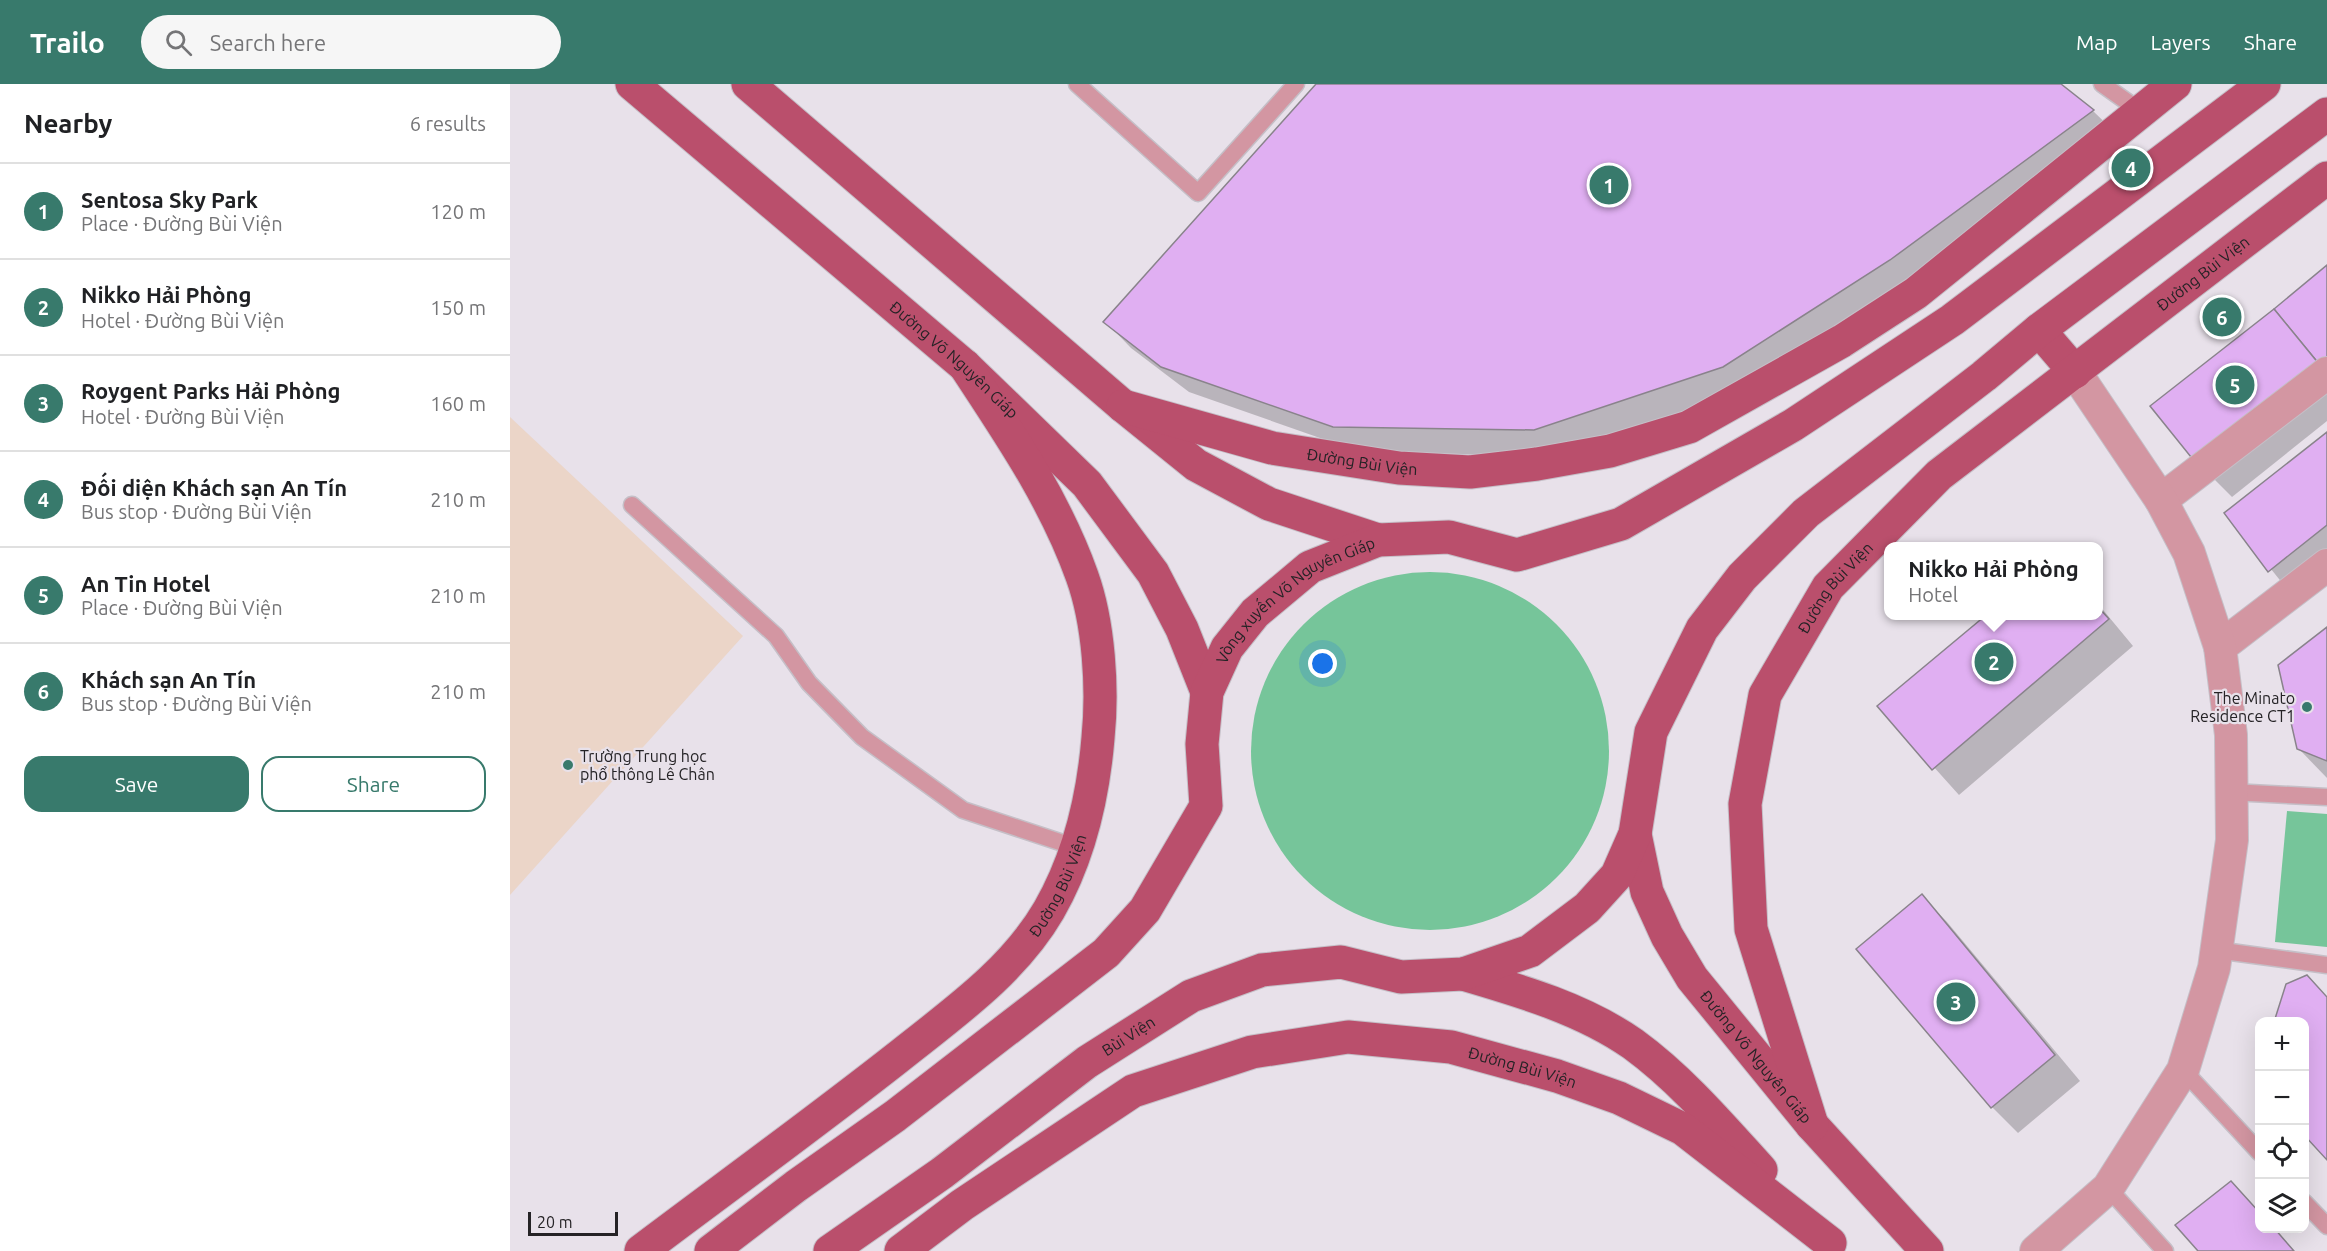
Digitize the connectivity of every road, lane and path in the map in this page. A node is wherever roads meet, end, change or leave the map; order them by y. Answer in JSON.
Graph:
{"nodes":[{"id":1,"x":632,"y":84,"type":"edge"},
{"id":2,"x":748,"y":84,"type":"edge"},
{"id":3,"x":1077,"y":84,"type":"edge"},
{"id":4,"x":1296,"y":84,"type":"edge"},
{"id":5,"x":2102,"y":84,"type":"edge"},
{"id":6,"x":2175,"y":84,"type":"edge"},
{"id":7,"x":2264,"y":84,"type":"edge"},
{"id":8,"x":2140,"y":111,"type":"junction"},
{"id":9,"x":2327,"y":114,"type":"edge"},
{"id":10,"x":2327,"y":178,"type":"edge"},
{"id":11,"x":1916,"y":293,"type":"junction"},
{"id":12,"x":1952,"y":320,"type":"junction"},
{"id":13,"x":2039,"y":330,"type":"junction"},
{"id":14,"x":965,"y":366,"type":"junction"},
{"id":15,"x":2075,"y":372,"type":"junction"},
{"id":16,"x":2327,"y":373,"type":"edge"},
{"id":17,"x":1123,"y":406,"type":"junction"},
{"id":18,"x":2161,"y":500,"type":"junction"},
{"id":19,"x":632,"y":505,"type":"dead end"},
{"id":20,"x":1378,"y":540,"type":"junction"},
{"id":21,"x":2327,"y":564,"type":"edge"},
{"id":22,"x":2220,"y":647,"type":"junction"},
{"id":23,"x":1207,"y":692,"type":"junction"},
{"id":24,"x":2231,"y":792,"type":"junction"},
{"id":25,"x":2327,"y":797,"type":"edge"},
{"id":26,"x":1635,"y":834,"type":"junction"},
{"id":27,"x":1078,"y":848,"type":"junction"},
{"id":28,"x":2216,"y":950,"type":"junction"},
{"id":29,"x":2327,"y":964,"type":"edge"},
{"id":30,"x":1463,"y":974,"type":"junction"},
{"id":31,"x":2183,"y":1070,"type":"junction"},
{"id":32,"x":866,"y":1082,"type":"junction"},
{"id":33,"x":895,"y":1116,"type":"junction"},
{"id":34,"x":1812,"y":1125,"type":"junction"},
{"id":35,"x":2255,"y":1149,"type":"edge"},
{"id":36,"x":942,"y":1173,"type":"junction"},
{"id":37,"x":2108,"y":1188,"type":"junction"},
{"id":38,"x":962,"y":1205,"type":"junction"},
{"id":39,"x":2309,"y":1207,"type":"edge"},
{"id":40,"x":2327,"y":1226,"type":"edge"},
{"id":41,"x":1834,"y":1247,"type":"edge"},
{"id":42,"x":641,"y":1251,"type":"edge"},
{"id":43,"x":711,"y":1251,"type":"edge"},
{"id":44,"x":830,"y":1251,"type":"edge"},
{"id":45,"x":901,"y":1251,"type":"edge"},
{"id":46,"x":1927,"y":1251,"type":"edge"},
{"id":47,"x":2036,"y":1251,"type":"edge"},
{"id":48,"x":2165,"y":1251,"type":"edge"}],
"edges":[{"from":1,"to":14,"type":"main road","name":"Đường Võ Nguyên Giáp"},
{"from":2,"to":17,"type":"main road"},
{"from":3,"to":4,"type":"lane"},
{"from":5,"to":8,"type":"lane"},
{"from":6,"to":8,"type":"main road","name":"Đường Bùi Viện"},
{"from":7,"to":12,"type":"main road"},
{"from":8,"to":11,"type":"main road","name":"Đường Bùi Viện"},
{"from":9,"to":13,"type":"main road"},
{"from":10,"to":15,"type":"main road","name":"Đường Bùi Viện"},
{"from":11,"to":12,"type":"main road"},
{"from":11,"to":17,"type":"main road","name":"Đường Bùi Viện"},
{"from":12,"to":20,"type":"main road","name":"Vòng xuyến Võ Nguyên Giáp"},
{"from":13,"to":15,"type":"main road"},
{"from":13,"to":26,"type":"main road"},
{"from":14,"to":23,"type":"main road","name":"Đường Võ Nguyên Giáp"},
{"from":14,"to":27,"type":"main road","name":"Đường Bùi Viện"},
{"from":15,"to":18,"type":"street"},
{"from":15,"to":34,"type":"main road","name":"Đường Bùi Viện"},
{"from":16,"to":18,"type":"street"},
{"from":17,"to":20,"type":"main road"},
{"from":18,"to":22,"type":"street"},
{"from":19,"to":27,"type":"lane"},
{"from":20,"to":23,"type":"main road","name":"Vòng xuyến Võ Nguyên Giáp"},
{"from":21,"to":22,"type":"street"},
{"from":22,"to":24,"type":"street"},
{"from":23,"to":33,"type":"main road","name":"Vòng xuyến Võ Nguyên Giáp"},
{"from":24,"to":25,"type":"lane"},
{"from":24,"to":28,"type":"street"},
{"from":26,"to":30,"type":"main road"},
{"from":26,"to":34,"type":"main road","name":"Đường Võ Nguyên Giáp"},
{"from":27,"to":32,"type":"main road","name":"Đường Bùi Viện"},
{"from":28,"to":29,"type":"lane"},
{"from":28,"to":31,"type":"street"},
{"from":30,"to":36,"type":"main road","name":"Bùi Viện"},
{"from":30,"to":41,"type":"main road"},
{"from":31,"to":35,"type":"lane"},
{"from":31,"to":37,"type":"street"},
{"from":32,"to":33,"type":"main road"},
{"from":32,"to":42,"type":"main road","name":"Đường Bùi Viện"},
{"from":33,"to":43,"type":"main road"},
{"from":34,"to":46,"type":"main road","name":"Đường Võ Nguyên Giáp"},
{"from":36,"to":38,"type":"main road"},
{"from":36,"to":44,"type":"main road"},
{"from":37,"to":47,"type":"street"},
{"from":37,"to":48,"type":"lane"},
{"from":38,"to":41,"type":"main road","name":"Đường Bùi Viện"},
{"from":38,"to":45,"type":"main road","name":"Đường Bùi Viện"},
{"from":39,"to":40,"type":"lane"}]}
